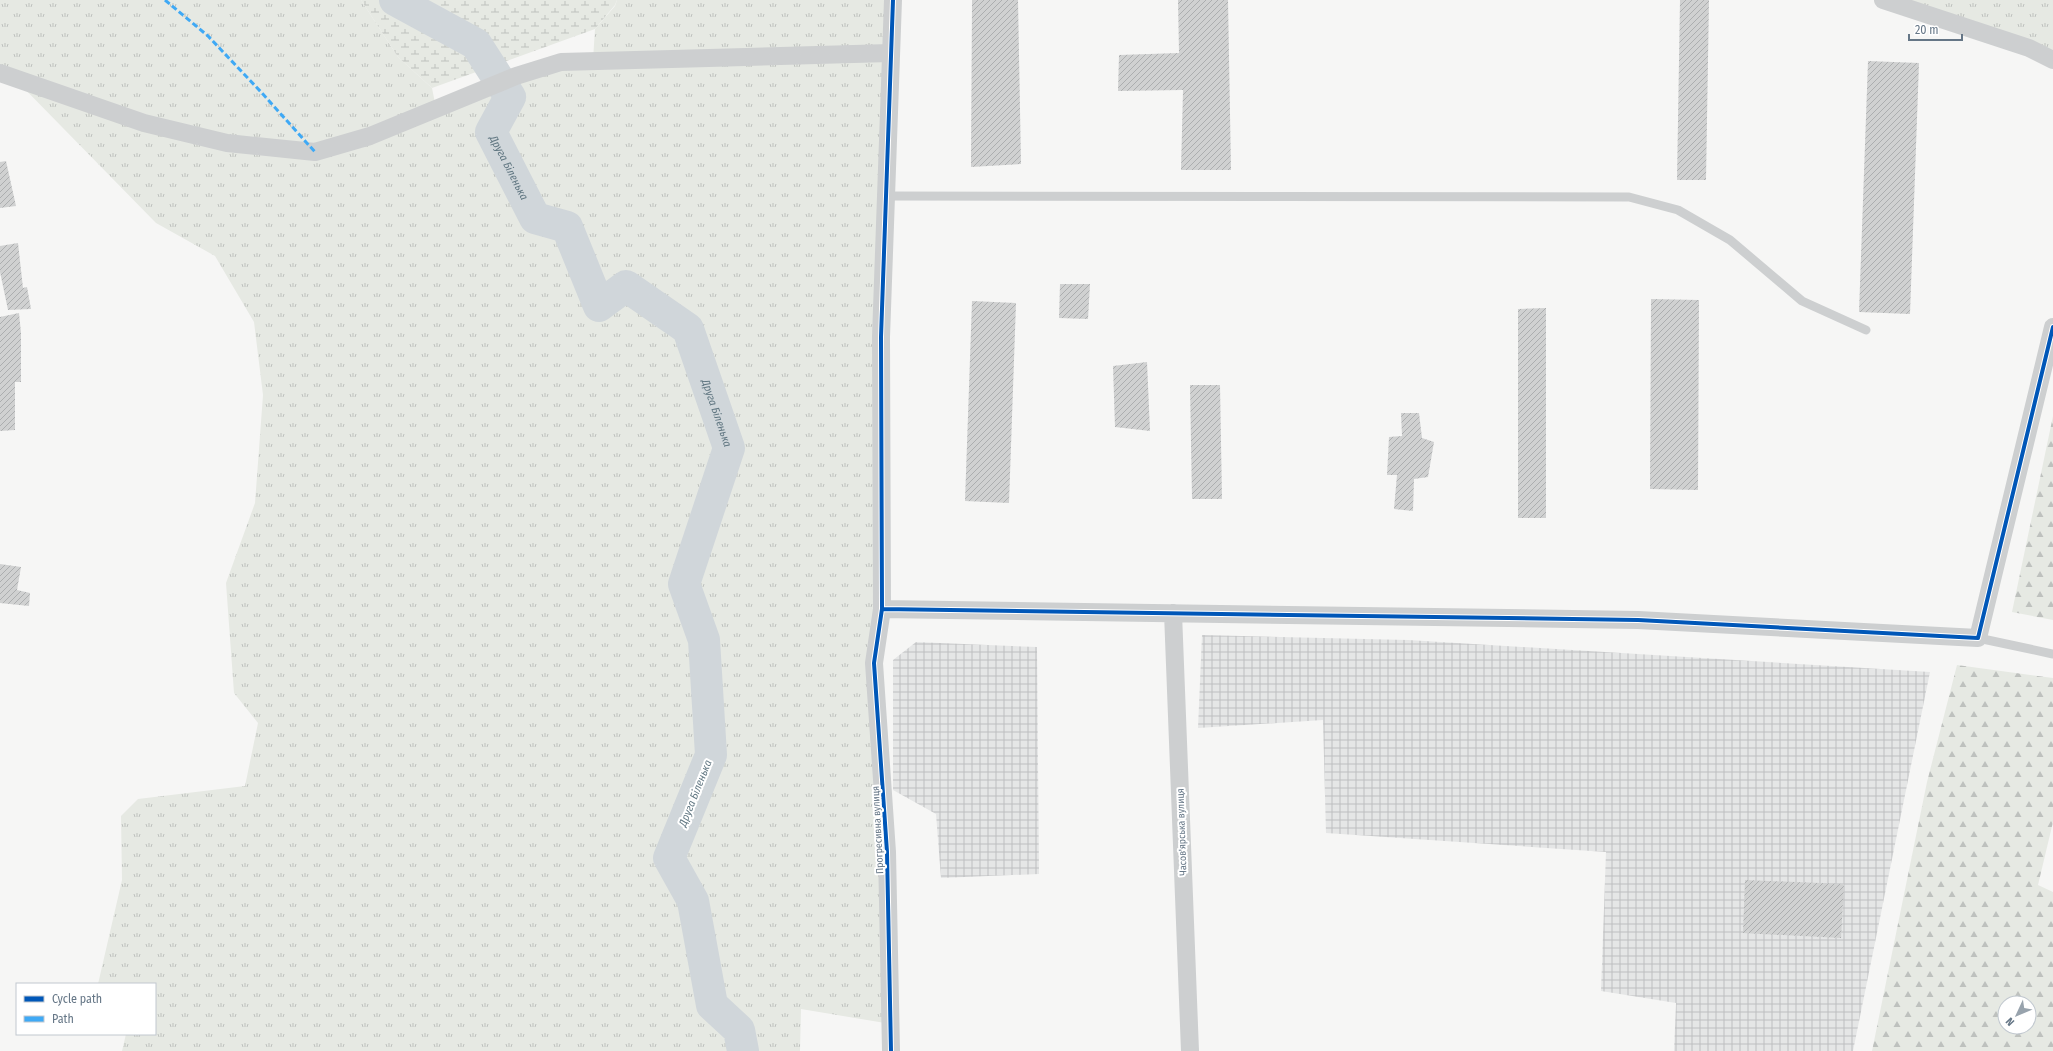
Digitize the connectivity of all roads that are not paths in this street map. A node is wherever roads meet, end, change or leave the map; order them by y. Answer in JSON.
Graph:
{"nodes":[{"id":1,"x":893,"y":0,"type":"edge"},
{"id":2,"x":1883,"y":0,"type":"edge"},
{"id":3,"x":890,"y":53,"type":"junction"},
{"id":4,"x":2053,"y":60,"type":"edge"},
{"id":5,"x":0,"y":73,"type":"edge"},
{"id":6,"x":885,"y":196,"type":"junction"},
{"id":7,"x":2053,"y":327,"type":"edge"},
{"id":8,"x":1866,"y":330,"type":"dead end"},
{"id":9,"x":882,"y":609,"type":"junction"},
{"id":10,"x":1173,"y":613,"type":"junction"},
{"id":11,"x":1978,"y":638,"type":"junction"},
{"id":12,"x":2053,"y":654,"type":"edge"},
{"id":13,"x":891,"y":1051,"type":"edge"},
{"id":14,"x":1190,"y":1051,"type":"edge"}],
"edges":[{"from":1,"to":3,"type":"street","name":"Прогресивна вулиця"},
{"from":2,"to":4,"type":"street"},
{"from":3,"to":5,"type":"street"},
{"from":3,"to":6,"type":"street","name":"Прогресивна вулиця"},
{"from":6,"to":8,"type":"lane"},
{"from":6,"to":9,"type":"street","name":"Прогресивна вулиця"},
{"from":7,"to":11,"type":"street"},
{"from":9,"to":10,"type":"street"},
{"from":9,"to":13,"type":"street","name":"Прогресивна вулиця"},
{"from":10,"to":11,"type":"street"},
{"from":10,"to":14,"type":"street","name":"Часов'ярська вулиця"},
{"from":11,"to":12,"type":"lane"}]}
